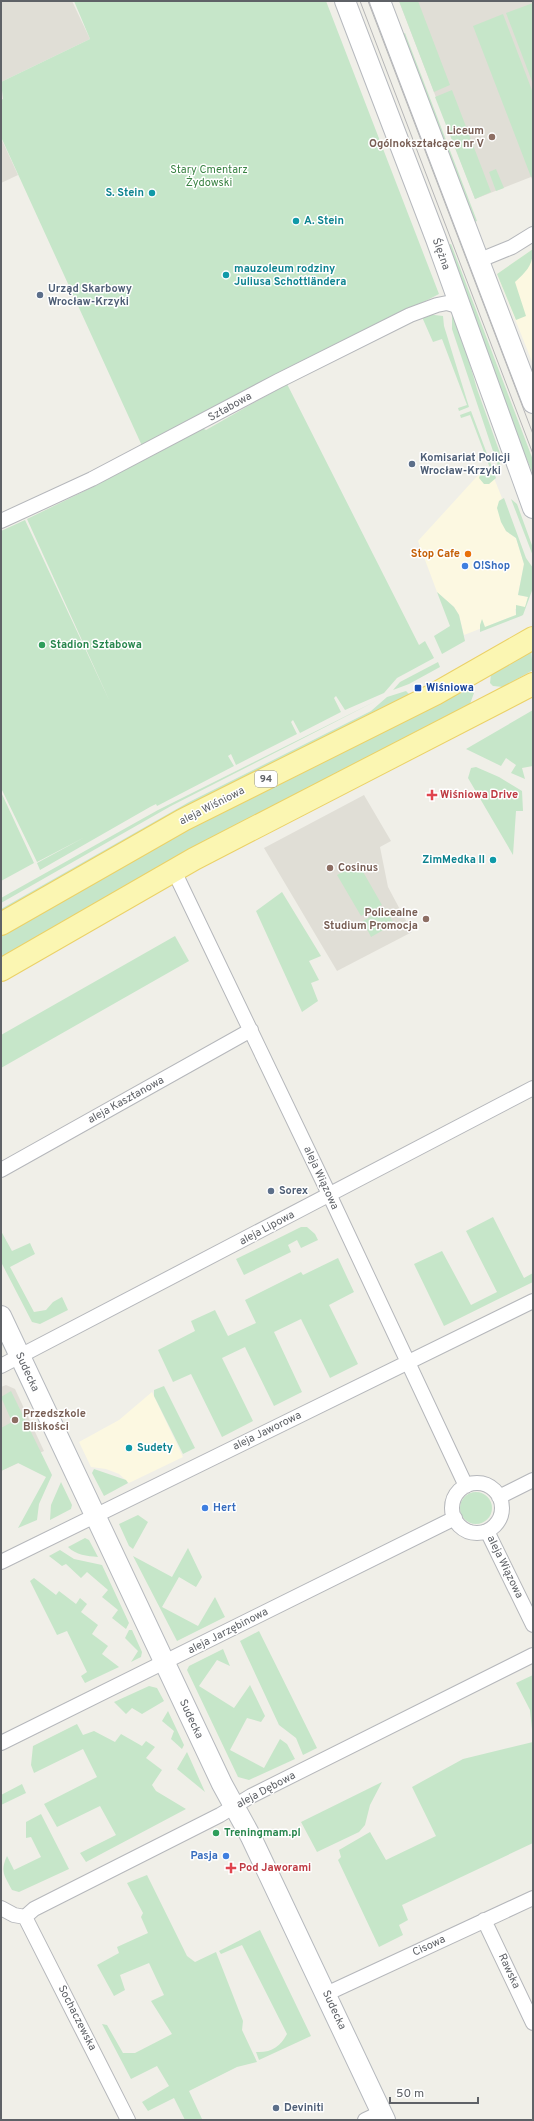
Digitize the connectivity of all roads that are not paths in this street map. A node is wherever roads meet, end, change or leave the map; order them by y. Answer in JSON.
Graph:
{"nodes":[{"id":1,"x":345,"y":1,"type":"edge"},
{"id":2,"x":380,"y":1,"type":"edge"},
{"id":3,"x":533,"y":234,"type":"edge"},
{"id":4,"x":480,"y":260,"type":"junction"},
{"id":5,"x":461,"y":307,"type":"junction"},
{"id":6,"x":533,"y":403,"type":"edge"},
{"id":7,"x":533,"y":508,"type":"edge"},
{"id":8,"x":1,"y":521,"type":"edge"},
{"id":9,"x":533,"y":638,"type":"edge"},
{"id":10,"x":533,"y":684,"type":"edge"},
{"id":11,"x":174,"y":871,"type":"junction"},
{"id":12,"x":1,"y":924,"type":"edge"},
{"id":13,"x":1,"y":970,"type":"edge"},
{"id":14,"x":251,"y":1030,"type":"junction"},
{"id":15,"x":533,"y":1088,"type":"edge"},
{"id":16,"x":1,"y":1170,"type":"edge"},
{"id":17,"x":329,"y":1194,"type":"junction"},
{"id":18,"x":533,"y":1301,"type":"edge"},
{"id":19,"x":1,"y":1316,"type":"edge"},
{"id":20,"x":20,"y":1356,"type":"junction"},
{"id":21,"x":407,"y":1362,"type":"junction"},
{"id":22,"x":1,"y":1366,"type":"edge"},
{"id":23,"x":533,"y":1480,"type":"edge"},
{"id":24,"x":466,"y":1486,"type":"junction"},
{"id":25,"x":499,"y":1497,"type":"junction"},
{"id":26,"x":96,"y":1515,"type":"junction"},
{"id":27,"x":455,"y":1518,"type":"junction"},
{"id":28,"x":487,"y":1531,"type":"junction"},
{"id":29,"x":1,"y":1562,"type":"edge"},
{"id":30,"x":533,"y":1625,"type":"edge"},
{"id":31,"x":533,"y":1655,"type":"edge"},
{"id":32,"x":165,"y":1663,"type":"junction"},
{"id":33,"x":1,"y":1744,"type":"edge"},
{"id":34,"x":235,"y":1807,"type":"junction"},
{"id":35,"x":533,"y":1898,"type":"edge"},
{"id":36,"x":1,"y":1908,"type":"edge"},
{"id":37,"x":25,"y":1917,"type":"junction"},
{"id":38,"x":484,"y":1920,"type":"junction"},
{"id":39,"x":326,"y":1994,"type":"junction"},
{"id":40,"x":533,"y":2023,"type":"edge"},
{"id":41,"x":377,"y":2117,"type":"edge"},
{"id":42,"x":128,"y":2120,"type":"edge"}],
"edges":[{"from":1,"to":5,"type":"main road","name":"Ślężna"},
{"from":2,"to":4,"type":"main road"},
{"from":3,"to":4,"type":"street"},
{"from":4,"to":6,"type":"main road"},
{"from":5,"to":7,"type":"main road","name":"Ślężna"},
{"from":5,"to":8,"type":"street","name":"Sztabowa"},
{"from":9,"to":12,"type":"main road","name":"aleja Wiśniowa","number":"94"},
{"from":10,"to":11,"type":"main road"},
{"from":11,"to":13,"type":"main road"},
{"from":11,"to":14,"type":"street","name":"aleja Wiązowa"},
{"from":14,"to":16,"type":"street","name":"aleja Kasztanowa"},
{"from":14,"to":17,"type":"street","name":"aleja Wiązowa"},
{"from":15,"to":17,"type":"street","name":"aleja Lipowa"},
{"from":17,"to":20,"type":"street","name":"aleja Lipowa"},
{"from":17,"to":21,"type":"street","name":"aleja Wiązowa"},
{"from":18,"to":21,"type":"street","name":"aleja Jaworowa"},
{"from":19,"to":20,"type":"main road","name":"Sudecka"},
{"from":20,"to":22,"type":"street","name":"aleja Lipowa"},
{"from":20,"to":26,"type":"main road","name":"Sudecka"},
{"from":21,"to":24,"type":"street","name":"aleja Wiązowa"},
{"from":21,"to":26,"type":"street","name":"aleja Jaworowa"},
{"from":23,"to":25,"type":"street"},
{"from":24,"to":25,"type":"street"},
{"from":24,"to":27,"type":"street"},
{"from":25,"to":28,"type":"street"},
{"from":26,"to":29,"type":"street","name":"aleja Jaworowa"},
{"from":26,"to":32,"type":"main road","name":"Sudecka"},
{"from":27,"to":28,"type":"street"},
{"from":27,"to":32,"type":"street","name":"aleja Jarzębinowa"},
{"from":28,"to":30,"type":"street","name":"aleja Wiązowa"},
{"from":31,"to":34,"type":"street","name":"aleja Dębowa"},
{"from":32,"to":33,"type":"street","name":"aleja Jarzębinowa"},
{"from":32,"to":34,"type":"main road","name":"Sudecka"},
{"from":34,"to":37,"type":"street","name":"aleja Dębowa"},
{"from":34,"to":39,"type":"main road","name":"Sudecka"},
{"from":35,"to":38,"type":"street","name":"Cisowa"},
{"from":36,"to":37,"type":"street"},
{"from":37,"to":42,"type":"street","name":"Sochaczewska"},
{"from":38,"to":39,"type":"street","name":"Cisowa"},
{"from":38,"to":40,"type":"street","name":"Rawska"},
{"from":39,"to":41,"type":"main road","name":"Sudecka"}]}
